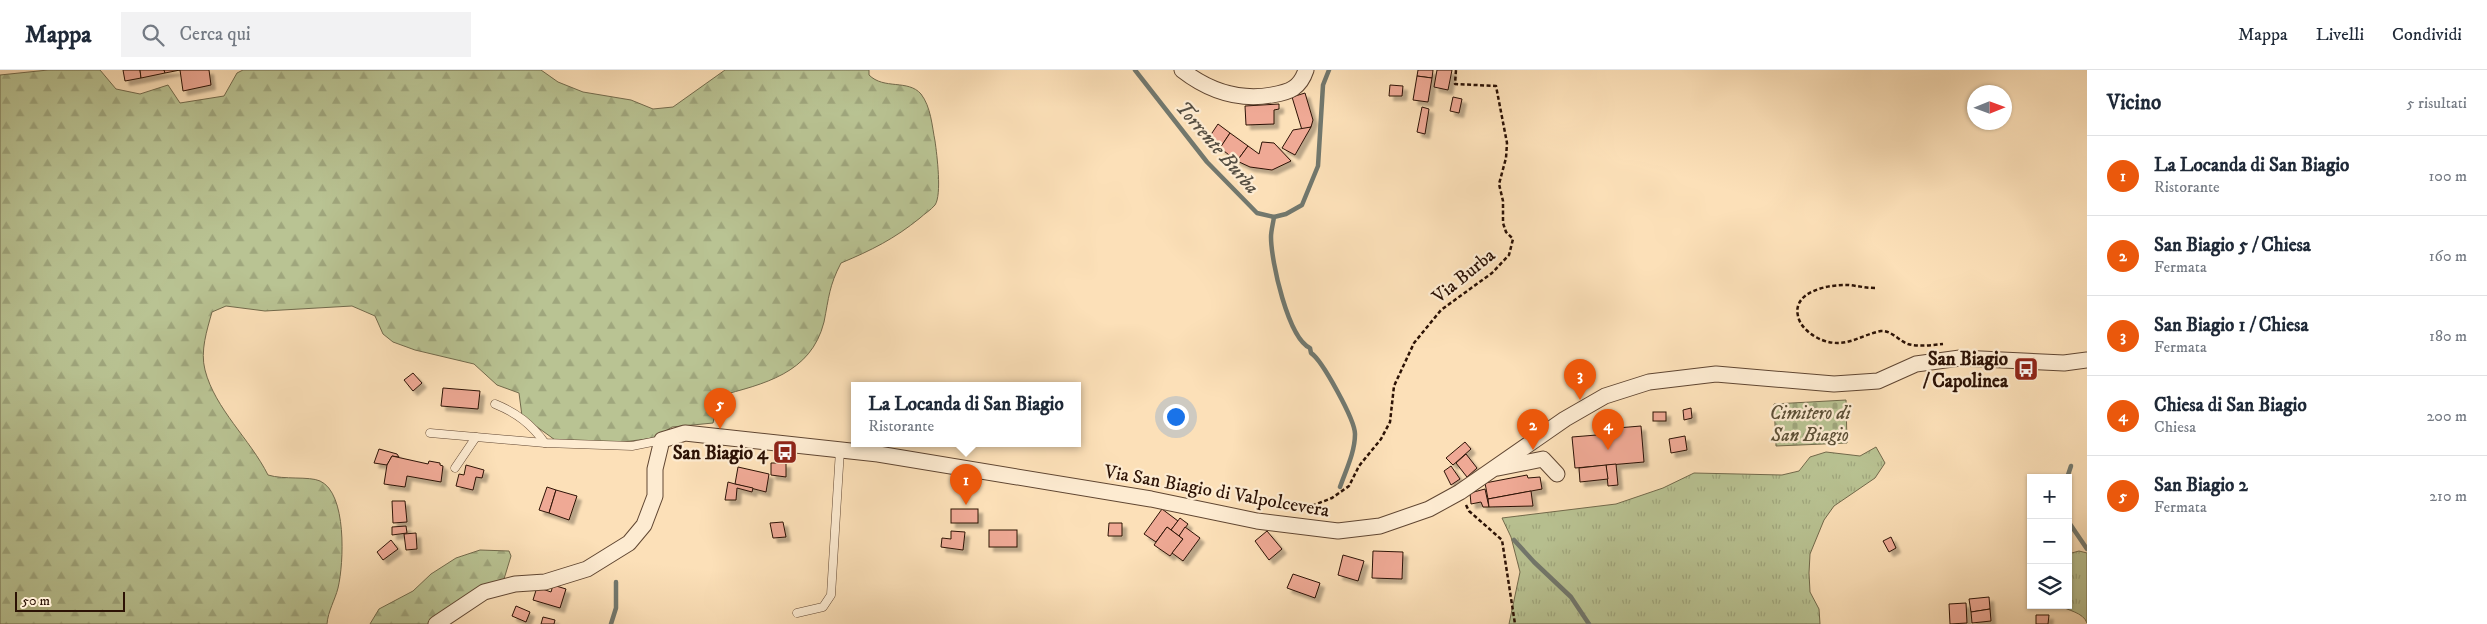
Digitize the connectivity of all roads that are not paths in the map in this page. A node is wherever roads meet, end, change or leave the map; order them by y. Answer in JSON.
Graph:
{"nodes":[{"id":1,"x":1182,"y":70,"type":"edge"},
{"id":2,"x":1306,"y":70,"type":"edge"},
{"id":3,"x":2087,"y":360,"type":"edge"},
{"id":4,"x":495,"y":404,"type":"dead end"},
{"id":5,"x":430,"y":433,"type":"dead end"},
{"id":6,"x":476,"y":437,"type":"junction"},
{"id":7,"x":662,"y":440,"type":"junction"},
{"id":8,"x":545,"y":443,"type":"junction"},
{"id":9,"x":840,"y":450,"type":"junction"},
{"id":10,"x":456,"y":468,"type":"dead end"},
{"id":11,"x":1490,"y":469,"type":"junction"},
{"id":12,"x":1557,"y":474,"type":"dead end"},
{"id":13,"x":798,"y":613,"type":"dead end"},
{"id":14,"x":436,"y":624,"type":"edge"}],
"edges":[{"from":1,"to":2,"type":"street"},
{"from":3,"to":11,"type":"street","name":"Via San Biagio di Valpolcevera"},
{"from":4,"to":8,"type":"lane"},
{"from":5,"to":6,"type":"lane","name":"Via San Biagio di Valpolcevera"},
{"from":6,"to":8,"type":"lane","name":"Via San Biagio di Valpolcevera"},
{"from":6,"to":10,"type":"lane"},
{"from":7,"to":8,"type":"lane","name":"Via San Biagio di Valpolcevera"},
{"from":7,"to":9,"type":"street","name":"Via San Biagio di Valpolcevera"},
{"from":7,"to":14,"type":"street"},
{"from":9,"to":11,"type":"street","name":"Via San Biagio di Valpolcevera"},
{"from":9,"to":13,"type":"lane"},
{"from":11,"to":12,"type":"street"}]}
